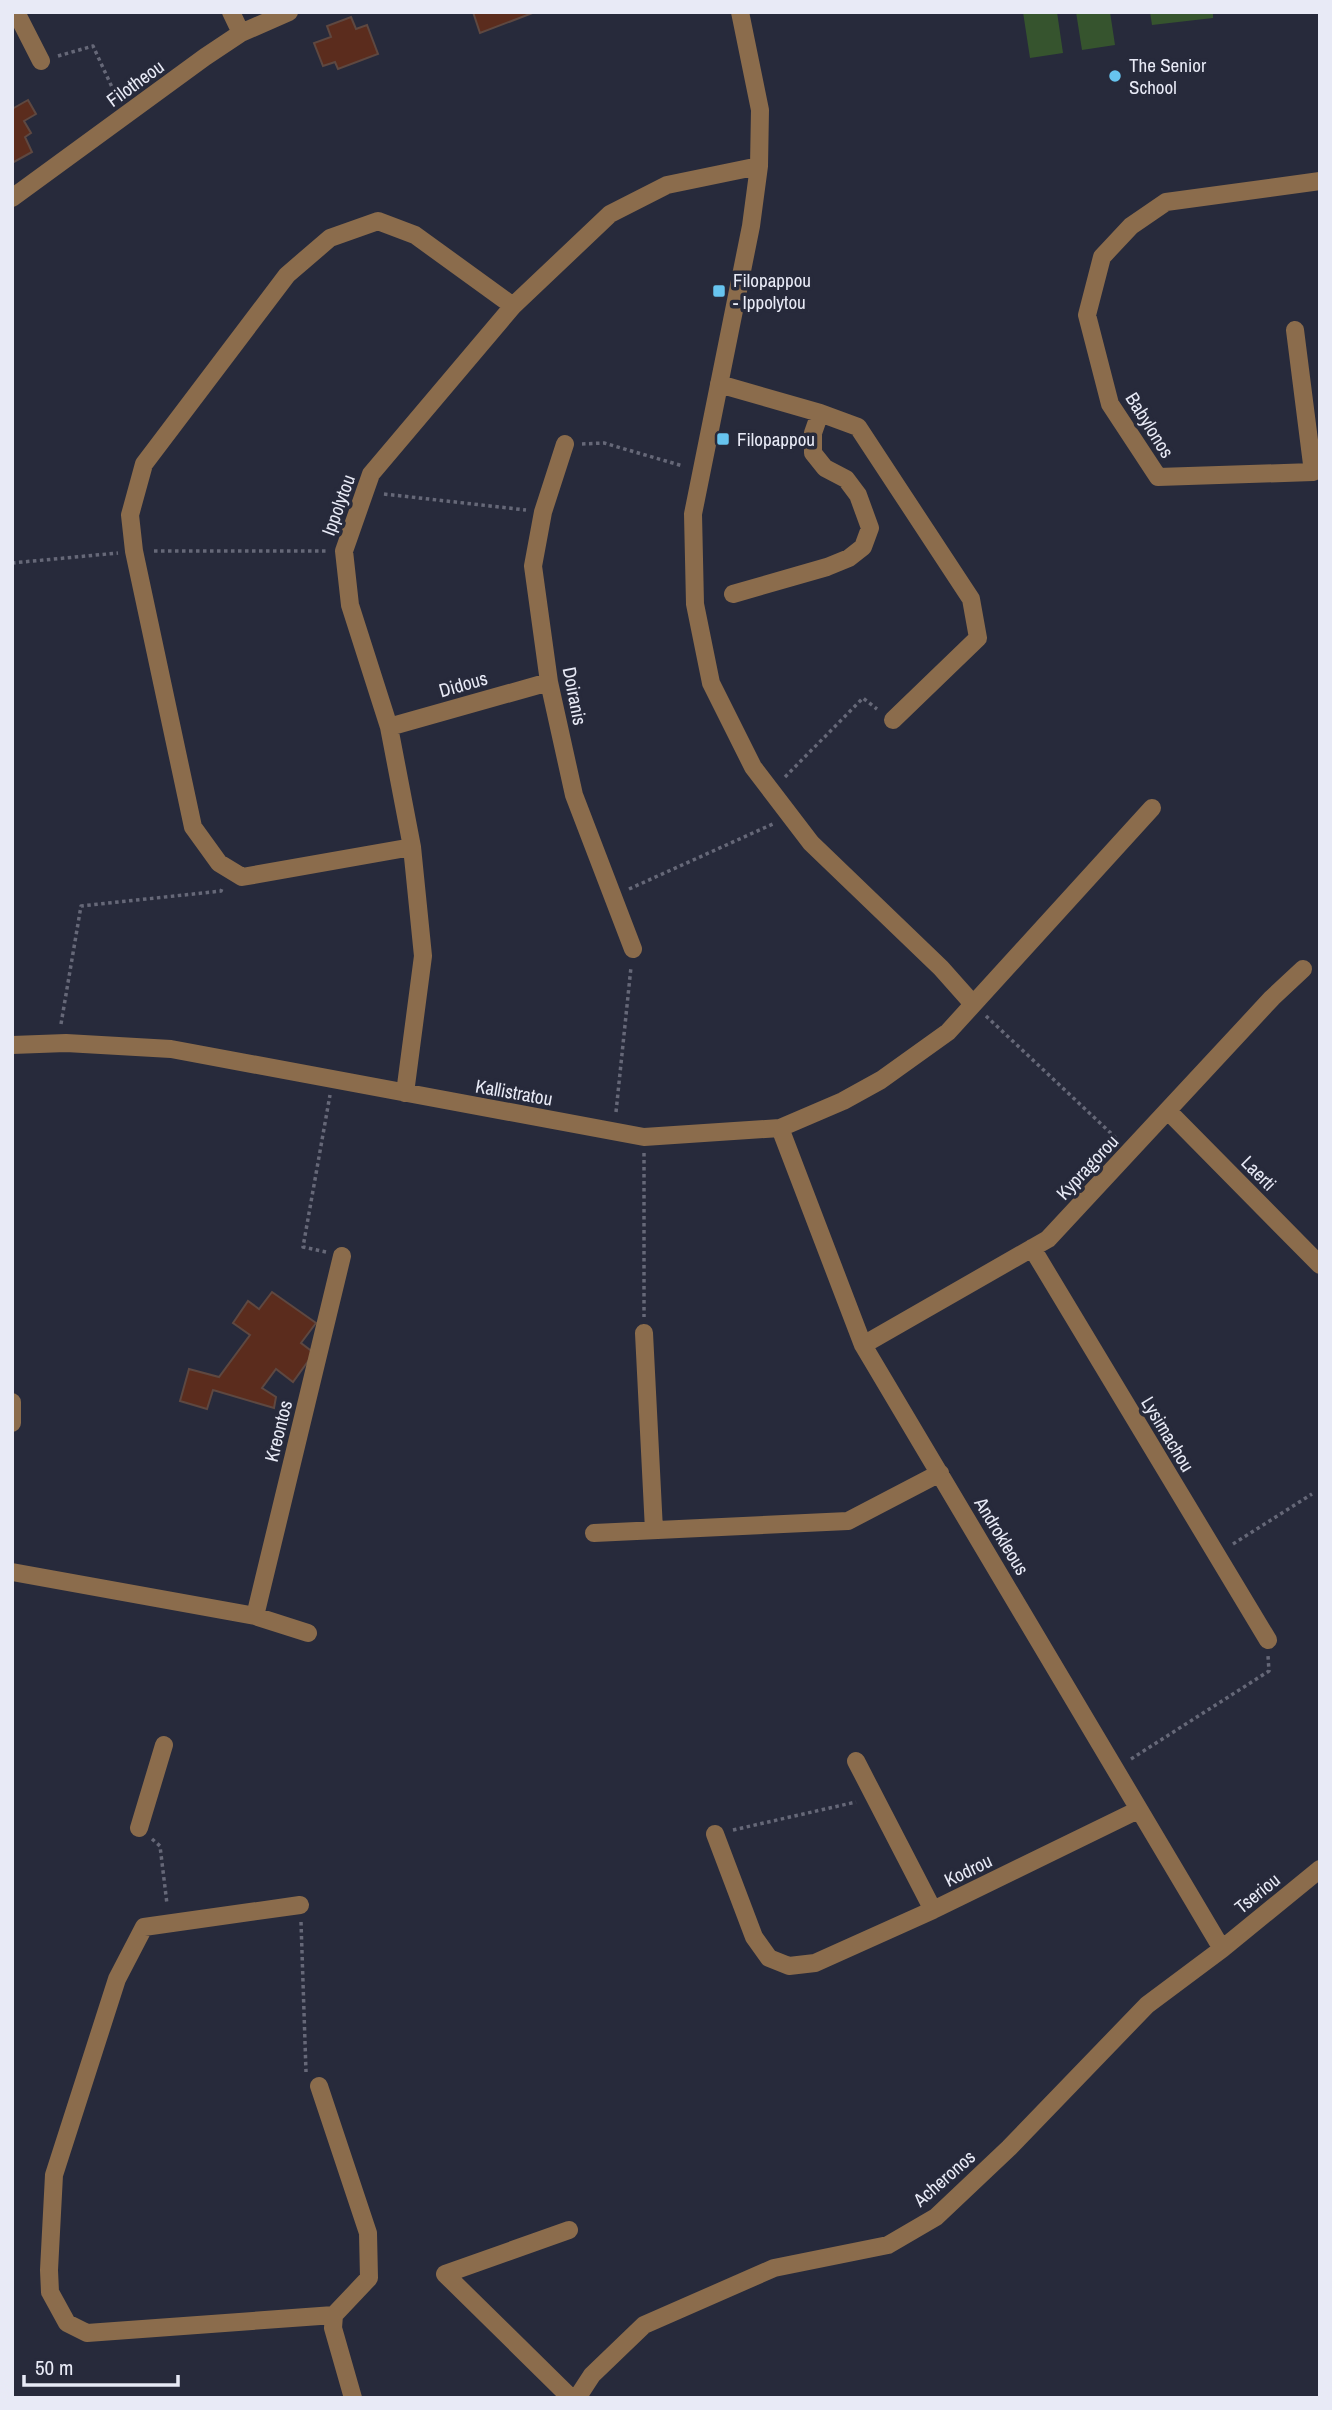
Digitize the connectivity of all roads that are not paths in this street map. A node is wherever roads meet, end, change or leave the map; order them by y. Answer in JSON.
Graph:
{"nodes":[{"id":1,"x":16,"y":12,"type":"edge"},
{"id":2,"x":231,"y":12,"type":"edge"},
{"id":3,"x":289,"y":12,"type":"edge"},
{"id":4,"x":740,"y":12,"type":"edge"},
{"id":5,"x":242,"y":33,"type":"junction"},
{"id":6,"x":41,"y":61,"type":"road end"},
{"id":7,"x":759,"y":166,"type":"junction"},
{"id":8,"x":1320,"y":181,"type":"edge"},
{"id":9,"x":12,"y":198,"type":"edge"},
{"id":10,"x":513,"y":306,"type":"junction"},
{"id":11,"x":1295,"y":330,"type":"dead end"},
{"id":12,"x":719,"y":384,"type":"junction"},
{"id":13,"x":820,"y":413,"type":"junction"},
{"id":14,"x":565,"y":444,"type":"road end"},
{"id":15,"x":733,"y":594,"type":"dead end"},
{"id":16,"x":549,"y":682,"type":"junction"},
{"id":17,"x":893,"y":720,"type":"road end"},
{"id":18,"x":389,"y":727,"type":"junction"},
{"id":19,"x":1152,"y":808,"type":"dead end"},
{"id":20,"x":412,"y":847,"type":"junction"},
{"id":21,"x":633,"y":949,"type":"road end"},
{"id":22,"x":1303,"y":969,"type":"dead end"},
{"id":23,"x":973,"y":1004,"type":"junction"},
{"id":24,"x":12,"y":1045,"type":"edge"},
{"id":25,"x":405,"y":1093,"type":"junction"},
{"id":26,"x":1168,"y":1111,"type":"junction"},
{"id":27,"x":780,"y":1128,"type":"junction"},
{"id":28,"x":1032,"y":1248,"type":"junction"},
{"id":29,"x":342,"y":1256,"type":"road end"},
{"id":30,"x":1320,"y":1265,"type":"edge"},
{"id":31,"x":644,"y":1333,"type":"road end"},
{"id":32,"x":863,"y":1345,"type":"junction"},
{"id":33,"x":12,"y":1402,"type":"edge"},
{"id":34,"x":12,"y":1423,"type":"edge"},
{"id":35,"x":940,"y":1473,"type":"junction"},
{"id":36,"x":654,"y":1530,"type":"junction"},
{"id":37,"x":594,"y":1533,"type":"dead end"},
{"id":38,"x":12,"y":1572,"type":"edge"},
{"id":39,"x":255,"y":1616,"type":"junction"},
{"id":40,"x":307,"y":1633,"type":"dead end"},
{"id":41,"x":1268,"y":1640,"type":"road end"},
{"id":42,"x":164,"y":1745,"type":"dead end"},
{"id":43,"x":856,"y":1761,"type":"dead end"},
{"id":44,"x":1138,"y":1810,"type":"junction"},
{"id":45,"x":139,"y":1828,"type":"road end"},
{"id":46,"x":715,"y":1834,"type":"road end"},
{"id":47,"x":1320,"y":1869,"type":"edge"},
{"id":48,"x":300,"y":1905,"type":"road end"},
{"id":49,"x":933,"y":1910,"type":"junction"},
{"id":50,"x":1222,"y":1949,"type":"junction"},
{"id":51,"x":319,"y":2086,"type":"road end"},
{"id":52,"x":569,"y":2230,"type":"dead end"},
{"id":53,"x":334,"y":2315,"type":"junction"},
{"id":54,"x":353,"y":2398,"type":"edge"},
{"id":55,"x":571,"y":2398,"type":"edge"},
{"id":56,"x":578,"y":2398,"type":"edge"}],
"edges":[{"from":1,"to":6,"type":"street"},
{"from":2,"to":5,"type":"street"},
{"from":3,"to":5,"type":"street","name":"Filotheou"},
{"from":4,"to":7,"type":"street"},
{"from":5,"to":9,"type":"street","name":"Filotheou"},
{"from":7,"to":10,"type":"street","name":"Ippolytou"},
{"from":7,"to":12,"type":"street"},
{"from":8,"to":11,"type":"street","name":"Babylonos"},
{"from":10,"to":18,"type":"street","name":"Ippolytou"},
{"from":10,"to":20,"type":"street"},
{"from":12,"to":13,"type":"street"},
{"from":12,"to":23,"type":"street"},
{"from":13,"to":15,"type":"street"},
{"from":13,"to":17,"type":"street"},
{"from":14,"to":16,"type":"street","name":"Doiranis"},
{"from":16,"to":18,"type":"street","name":"Didous"},
{"from":16,"to":21,"type":"street","name":"Doiranis"},
{"from":18,"to":20,"type":"street","name":"Ippolytou"},
{"from":19,"to":23,"type":"street","name":"Kallistratou"},
{"from":20,"to":25,"type":"street","name":"Ippolytou"},
{"from":22,"to":26,"type":"street","name":"Kypragorou"},
{"from":23,"to":27,"type":"street","name":"Kallistratou"},
{"from":24,"to":25,"type":"street","name":"Kallistratou"},
{"from":25,"to":27,"type":"street","name":"Kallistratou"},
{"from":26,"to":28,"type":"street","name":"Kypragorou"},
{"from":26,"to":30,"type":"street","name":"Laerti"},
{"from":27,"to":32,"type":"street","name":"Androkleous"},
{"from":28,"to":32,"type":"street","name":"Kypragorou"},
{"from":28,"to":41,"type":"street","name":"Lysimachou"},
{"from":29,"to":39,"type":"street","name":"Kreontos"},
{"from":31,"to":36,"type":"street"},
{"from":32,"to":35,"type":"street","name":"Androkleous"},
{"from":33,"to":34,"type":"street"},
{"from":35,"to":36,"type":"street"},
{"from":35,"to":44,"type":"street","name":"Androkleous"},
{"from":36,"to":37,"type":"street"},
{"from":38,"to":39,"type":"street"},
{"from":39,"to":40,"type":"street"},
{"from":42,"to":45,"type":"street"},
{"from":43,"to":49,"type":"street"},
{"from":44,"to":49,"type":"street","name":"Kodrou"},
{"from":44,"to":50,"type":"street","name":"Androkleous"},
{"from":46,"to":49,"type":"street","name":"Kodrou"},
{"from":47,"to":50,"type":"street","name":"Tseriou"},
{"from":48,"to":53,"type":"street"},
{"from":50,"to":56,"type":"street","name":"Acheronos"},
{"from":51,"to":53,"type":"street"},
{"from":52,"to":55,"type":"street"},
{"from":53,"to":54,"type":"street"}]}
